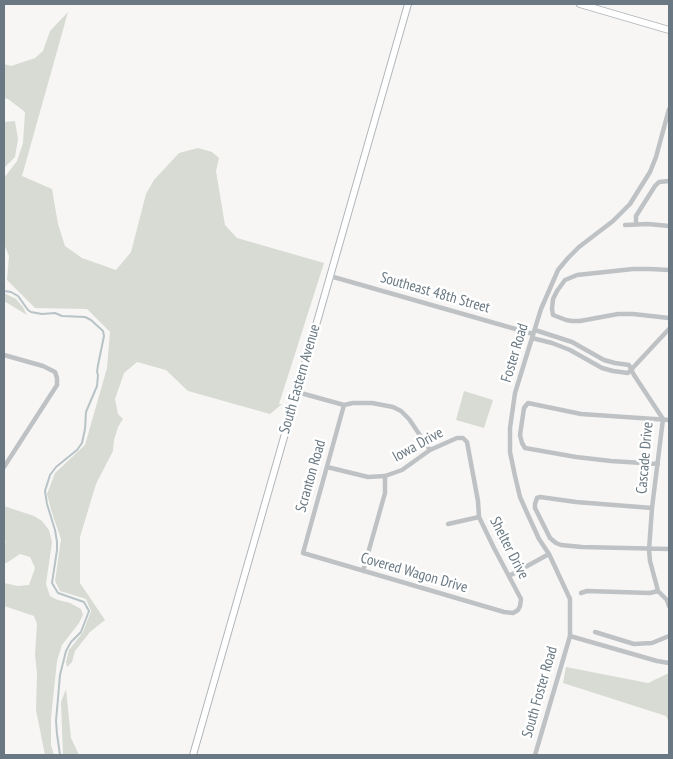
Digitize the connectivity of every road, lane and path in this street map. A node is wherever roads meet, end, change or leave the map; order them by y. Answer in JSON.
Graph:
{"nodes":[{"id":1,"x":408,"y":4,"type":"edge"},
{"id":2,"x":580,"y":4,"type":"edge"},
{"id":3,"x":669,"y":30,"type":"edge"},
{"id":4,"x":669,"y":110,"type":"edge"},
{"id":5,"x":668,"y":181,"type":"edge"},
{"id":6,"x":636,"y":224,"type":"junction"},
{"id":7,"x":625,"y":225,"type":"dead end"},
{"id":8,"x":669,"y":226,"type":"edge"},
{"id":9,"x":669,"y":270,"type":"edge"},
{"id":10,"x":330,"y":276,"type":"junction"},
{"id":11,"x":669,"y":318,"type":"edge"},
{"id":12,"x":669,"y":329,"type":"edge"},
{"id":13,"x":534,"y":334,"type":"junction"},
{"id":14,"x":4,"y":355,"type":"edge"},
{"id":15,"x":632,"y":370,"type":"junction"},
{"id":16,"x":297,"y":392,"type":"junction"},
{"id":17,"x":344,"y":405,"type":"junction"},
{"id":18,"x":663,"y":419,"type":"junction"},
{"id":19,"x":669,"y":420,"type":"edge"},
{"id":20,"x":463,"y":438,"type":"joint"},
{"id":21,"x":430,"y":450,"type":"junction"},
{"id":22,"x":658,"y":464,"type":"junction"},
{"id":23,"x":4,"y":467,"type":"edge"},
{"id":24,"x":327,"y":467,"type":"junction"},
{"id":25,"x":385,"y":476,"type":"junction"},
{"id":26,"x":652,"y":508,"type":"junction"},
{"id":27,"x":479,"y":517,"type":"junction"},
{"id":28,"x":448,"y":524,"type":"dead end"},
{"id":29,"x":649,"y":550,"type":"junction"},
{"id":30,"x":669,"y":550,"type":"edge"},
{"id":31,"x":302,"y":553,"type":"joint"},
{"id":32,"x":549,"y":554,"type":"junction"},
{"id":33,"x":363,"y":571,"type":"junction"},
{"id":34,"x":509,"y":576,"type":"junction"},
{"id":35,"x":658,"y":591,"type":"junction"},
{"id":36,"x":581,"y":594,"type":"dead end"},
{"id":37,"x":669,"y":606,"type":"edge"},
{"id":38,"x":518,"y":610,"type":"joint"},
{"id":39,"x":595,"y":632,"type":"dead end"},
{"id":40,"x":570,"y":636,"type":"junction"},
{"id":41,"x":669,"y":636,"type":"edge"},
{"id":42,"x":669,"y":663,"type":"edge"},
{"id":43,"x":193,"y":755,"type":"edge"},
{"id":44,"x":535,"y":755,"type":"edge"}],
"edges":[{"from":1,"to":10,"type":"main road","name":"South Eastern Avenue"},
{"from":2,"to":3,"type":"main road"},
{"from":4,"to":13,"type":"street","name":"Foster Road"},
{"from":5,"to":6,"type":"street"},
{"from":6,"to":7,"type":"street"},
{"from":6,"to":8,"type":"street"},
{"from":9,"to":11,"type":"street"},
{"from":10,"to":13,"type":"street","name":"Southeast 48th Street"},
{"from":10,"to":16,"type":"main road","name":"South Eastern Avenue"},
{"from":12,"to":15,"type":"street"},
{"from":13,"to":15,"type":"street","name":"Southeast 48th Street"},
{"from":13,"to":15,"type":"street","name":"Southeast 48th Street"},
{"from":13,"to":32,"type":"street","name":"Foster Road"},
{"from":14,"to":23,"type":"street"},
{"from":15,"to":18,"type":"street","name":"Cascade Drive"},
{"from":16,"to":17,"type":"street"},
{"from":16,"to":43,"type":"main road","name":"South Eastern Avenue"},
{"from":17,"to":21,"type":"street"},
{"from":17,"to":24,"type":"street","name":"Scranton Road"},
{"from":18,"to":19,"type":"street"},
{"from":18,"to":22,"type":"street","name":"Cascade Drive"},
{"from":18,"to":22,"type":"street"},
{"from":20,"to":21,"type":"street","name":"Iowa Drive"},
{"from":20,"to":27,"type":"street","name":"Shelter Drive"},
{"from":21,"to":25,"type":"street","name":"Iowa Drive"},
{"from":22,"to":26,"type":"street","name":"Cascade Drive"},
{"from":24,"to":25,"type":"street","name":"Iowa Drive"},
{"from":24,"to":31,"type":"street","name":"Scranton Road"},
{"from":25,"to":33,"type":"street"},
{"from":26,"to":29,"type":"street","name":"Cascade Drive"},
{"from":26,"to":29,"type":"street"},
{"from":27,"to":28,"type":"street"},
{"from":27,"to":34,"type":"street","name":"Shelter Drive"},
{"from":29,"to":30,"type":"street"},
{"from":29,"to":35,"type":"street","name":"Cascade Drive"},
{"from":31,"to":33,"type":"street","name":"Covered Wagon Drive"},
{"from":32,"to":34,"type":"street"},
{"from":32,"to":40,"type":"street","name":"Foster Road"},
{"from":33,"to":38,"type":"street","name":"Covered Wagon Drive"},
{"from":34,"to":38,"type":"street","name":"Shelter Drive"},
{"from":35,"to":36,"type":"street"},
{"from":35,"to":37,"type":"street","name":"Cascade Drive"},
{"from":39,"to":41,"type":"street"},
{"from":40,"to":42,"type":"street"},
{"from":40,"to":44,"type":"street","name":"South Foster Road"}]}
